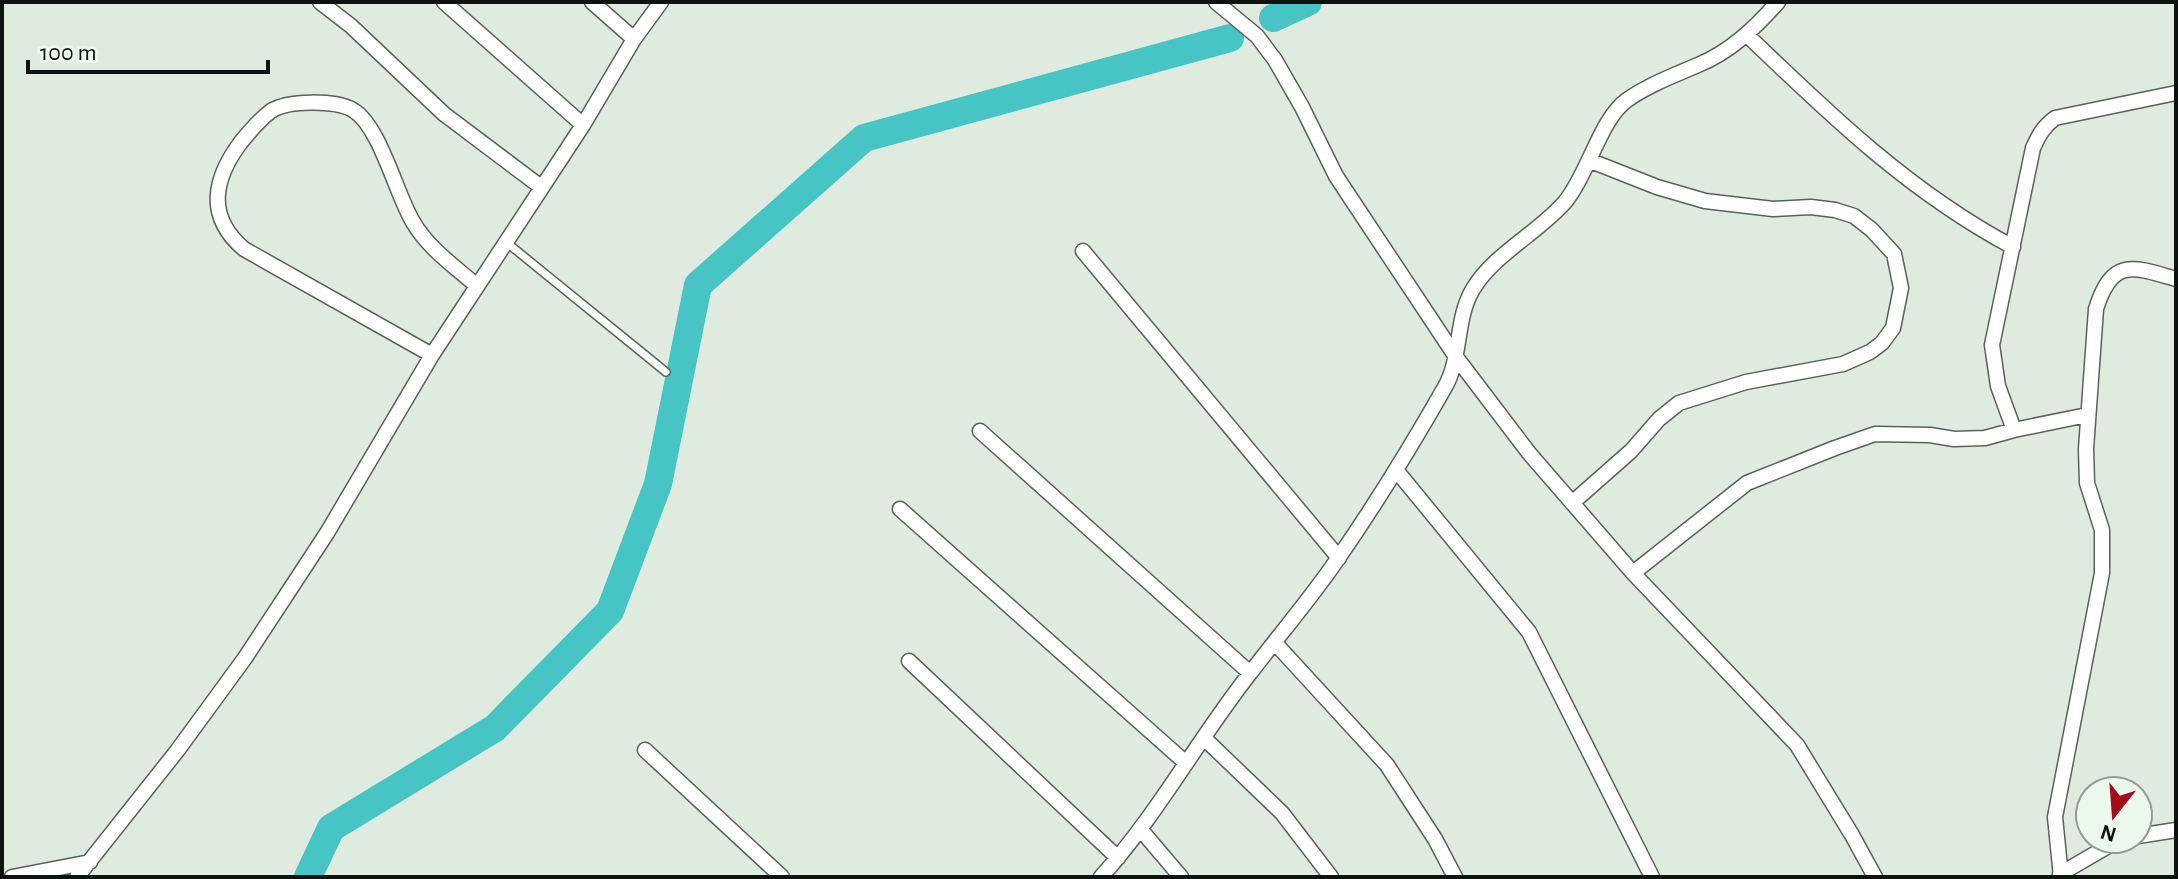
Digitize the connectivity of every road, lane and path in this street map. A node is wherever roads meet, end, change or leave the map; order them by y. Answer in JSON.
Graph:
{"nodes":[{"id":1,"x":320,"y":2,"type":"edge"},
{"id":2,"x":444,"y":2,"type":"edge"},
{"id":3,"x":592,"y":2,"type":"edge"},
{"id":4,"x":661,"y":2,"type":"edge"},
{"id":5,"x":1216,"y":2,"type":"edge"},
{"id":6,"x":1778,"y":2,"type":"edge"},
{"id":7,"x":1747,"y":35,"type":"junction"},
{"id":8,"x":634,"y":39,"type":"junction"},
{"id":9,"x":2176,"y":93,"type":"edge"},
{"id":10,"x":583,"y":125,"type":"junction"},
{"id":11,"x":1591,"y":161,"type":"junction"},
{"id":12,"x":541,"y":187,"type":"junction"},
{"id":13,"x":506,"y":242,"type":"junction"},
{"id":14,"x":2013,"y":247,"type":"junction"},
{"id":15,"x":1083,"y":251,"type":"dead end"},
{"id":16,"x":2176,"y":279,"type":"edge"},
{"id":17,"x":477,"y":286,"type":"junction"},
{"id":18,"x":432,"y":355,"type":"junction"},
{"id":19,"x":1456,"y":357,"type":"junction"},
{"id":20,"x":666,"y":372,"type":"dead end"},
{"id":21,"x":2087,"y":415,"type":"junction"},
{"id":22,"x":2014,"y":430,"type":"junction"},
{"id":23,"x":980,"y":431,"type":"dead end"},
{"id":24,"x":1396,"y":470,"type":"junction"},
{"id":25,"x":1572,"y":503,"type":"junction"},
{"id":26,"x":900,"y":509,"type":"dead end"},
{"id":27,"x":1339,"y":558,"type":"junction"},
{"id":28,"x":1633,"y":573,"type":"junction"},
{"id":29,"x":1275,"y":643,"type":"junction"},
{"id":30,"x":909,"y":661,"type":"dead end"},
{"id":31,"x":1250,"y":673,"type":"junction"},
{"id":32,"x":1205,"y":739,"type":"junction"},
{"id":33,"x":645,"y":750,"type":"dead end"},
{"id":34,"x":1186,"y":763,"type":"junction"},
{"id":35,"x":1141,"y":830,"type":"junction"},
{"id":36,"x":2176,"y":830,"type":"edge"},
{"id":37,"x":2154,"y":833,"type":"edge"},
{"id":38,"x":2093,"y":855,"type":"edge"},
{"id":39,"x":1118,"y":858,"type":"junction"},
{"id":40,"x":90,"y":862,"type":"junction"},
{"id":41,"x":2060,"y":875,"type":"edge"},
{"id":42,"x":12,"y":877,"type":"edge"},
{"id":43,"x":77,"y":877,"type":"edge"},
{"id":44,"x":782,"y":877,"type":"edge"},
{"id":45,"x":1101,"y":877,"type":"edge"},
{"id":46,"x":1181,"y":877,"type":"edge"},
{"id":47,"x":1331,"y":877,"type":"edge"},
{"id":48,"x":1455,"y":877,"type":"edge"},
{"id":49,"x":1652,"y":877,"type":"edge"},
{"id":50,"x":1875,"y":877,"type":"edge"}],
"edges":[{"from":1,"to":12,"type":"street"},
{"from":2,"to":10,"type":"street"},
{"from":3,"to":8,"type":"street"},
{"from":4,"to":8,"type":"street"},
{"from":5,"to":19,"type":"street"},
{"from":6,"to":7,"type":"street"},
{"from":7,"to":11,"type":"street"},
{"from":7,"to":14,"type":"street"},
{"from":8,"to":10,"type":"street"},
{"from":9,"to":14,"type":"street"},
{"from":10,"to":12,"type":"street"},
{"from":11,"to":19,"type":"street"},
{"from":11,"to":25,"type":"street"},
{"from":12,"to":13,"type":"street"},
{"from":13,"to":17,"type":"street"},
{"from":13,"to":20,"type":"lane"},
{"from":14,"to":22,"type":"street"},
{"from":15,"to":27,"type":"street"},
{"from":16,"to":21,"type":"street"},
{"from":17,"to":18,"type":"street"},
{"from":17,"to":18,"type":"street"},
{"from":18,"to":40,"type":"street"},
{"from":19,"to":24,"type":"street"},
{"from":19,"to":25,"type":"street"},
{"from":21,"to":22,"type":"street"},
{"from":21,"to":41,"type":"street"},
{"from":22,"to":28,"type":"street"},
{"from":23,"to":31,"type":"street"},
{"from":24,"to":27,"type":"street"},
{"from":24,"to":49,"type":"street"},
{"from":25,"to":28,"type":"street"},
{"from":26,"to":34,"type":"street"},
{"from":27,"to":29,"type":"street"},
{"from":28,"to":50,"type":"street"},
{"from":29,"to":31,"type":"street"},
{"from":29,"to":48,"type":"street"},
{"from":30,"to":39,"type":"street"},
{"from":31,"to":32,"type":"street"},
{"from":32,"to":34,"type":"street"},
{"from":32,"to":47,"type":"street"},
{"from":33,"to":44,"type":"street"},
{"from":34,"to":35,"type":"street"},
{"from":35,"to":39,"type":"street"},
{"from":35,"to":46,"type":"street"},
{"from":36,"to":37,"type":"street"},
{"from":38,"to":41,"type":"street"},
{"from":39,"to":45,"type":"street"},
{"from":40,"to":42,"type":"street"},
{"from":40,"to":43,"type":"street"}]}
